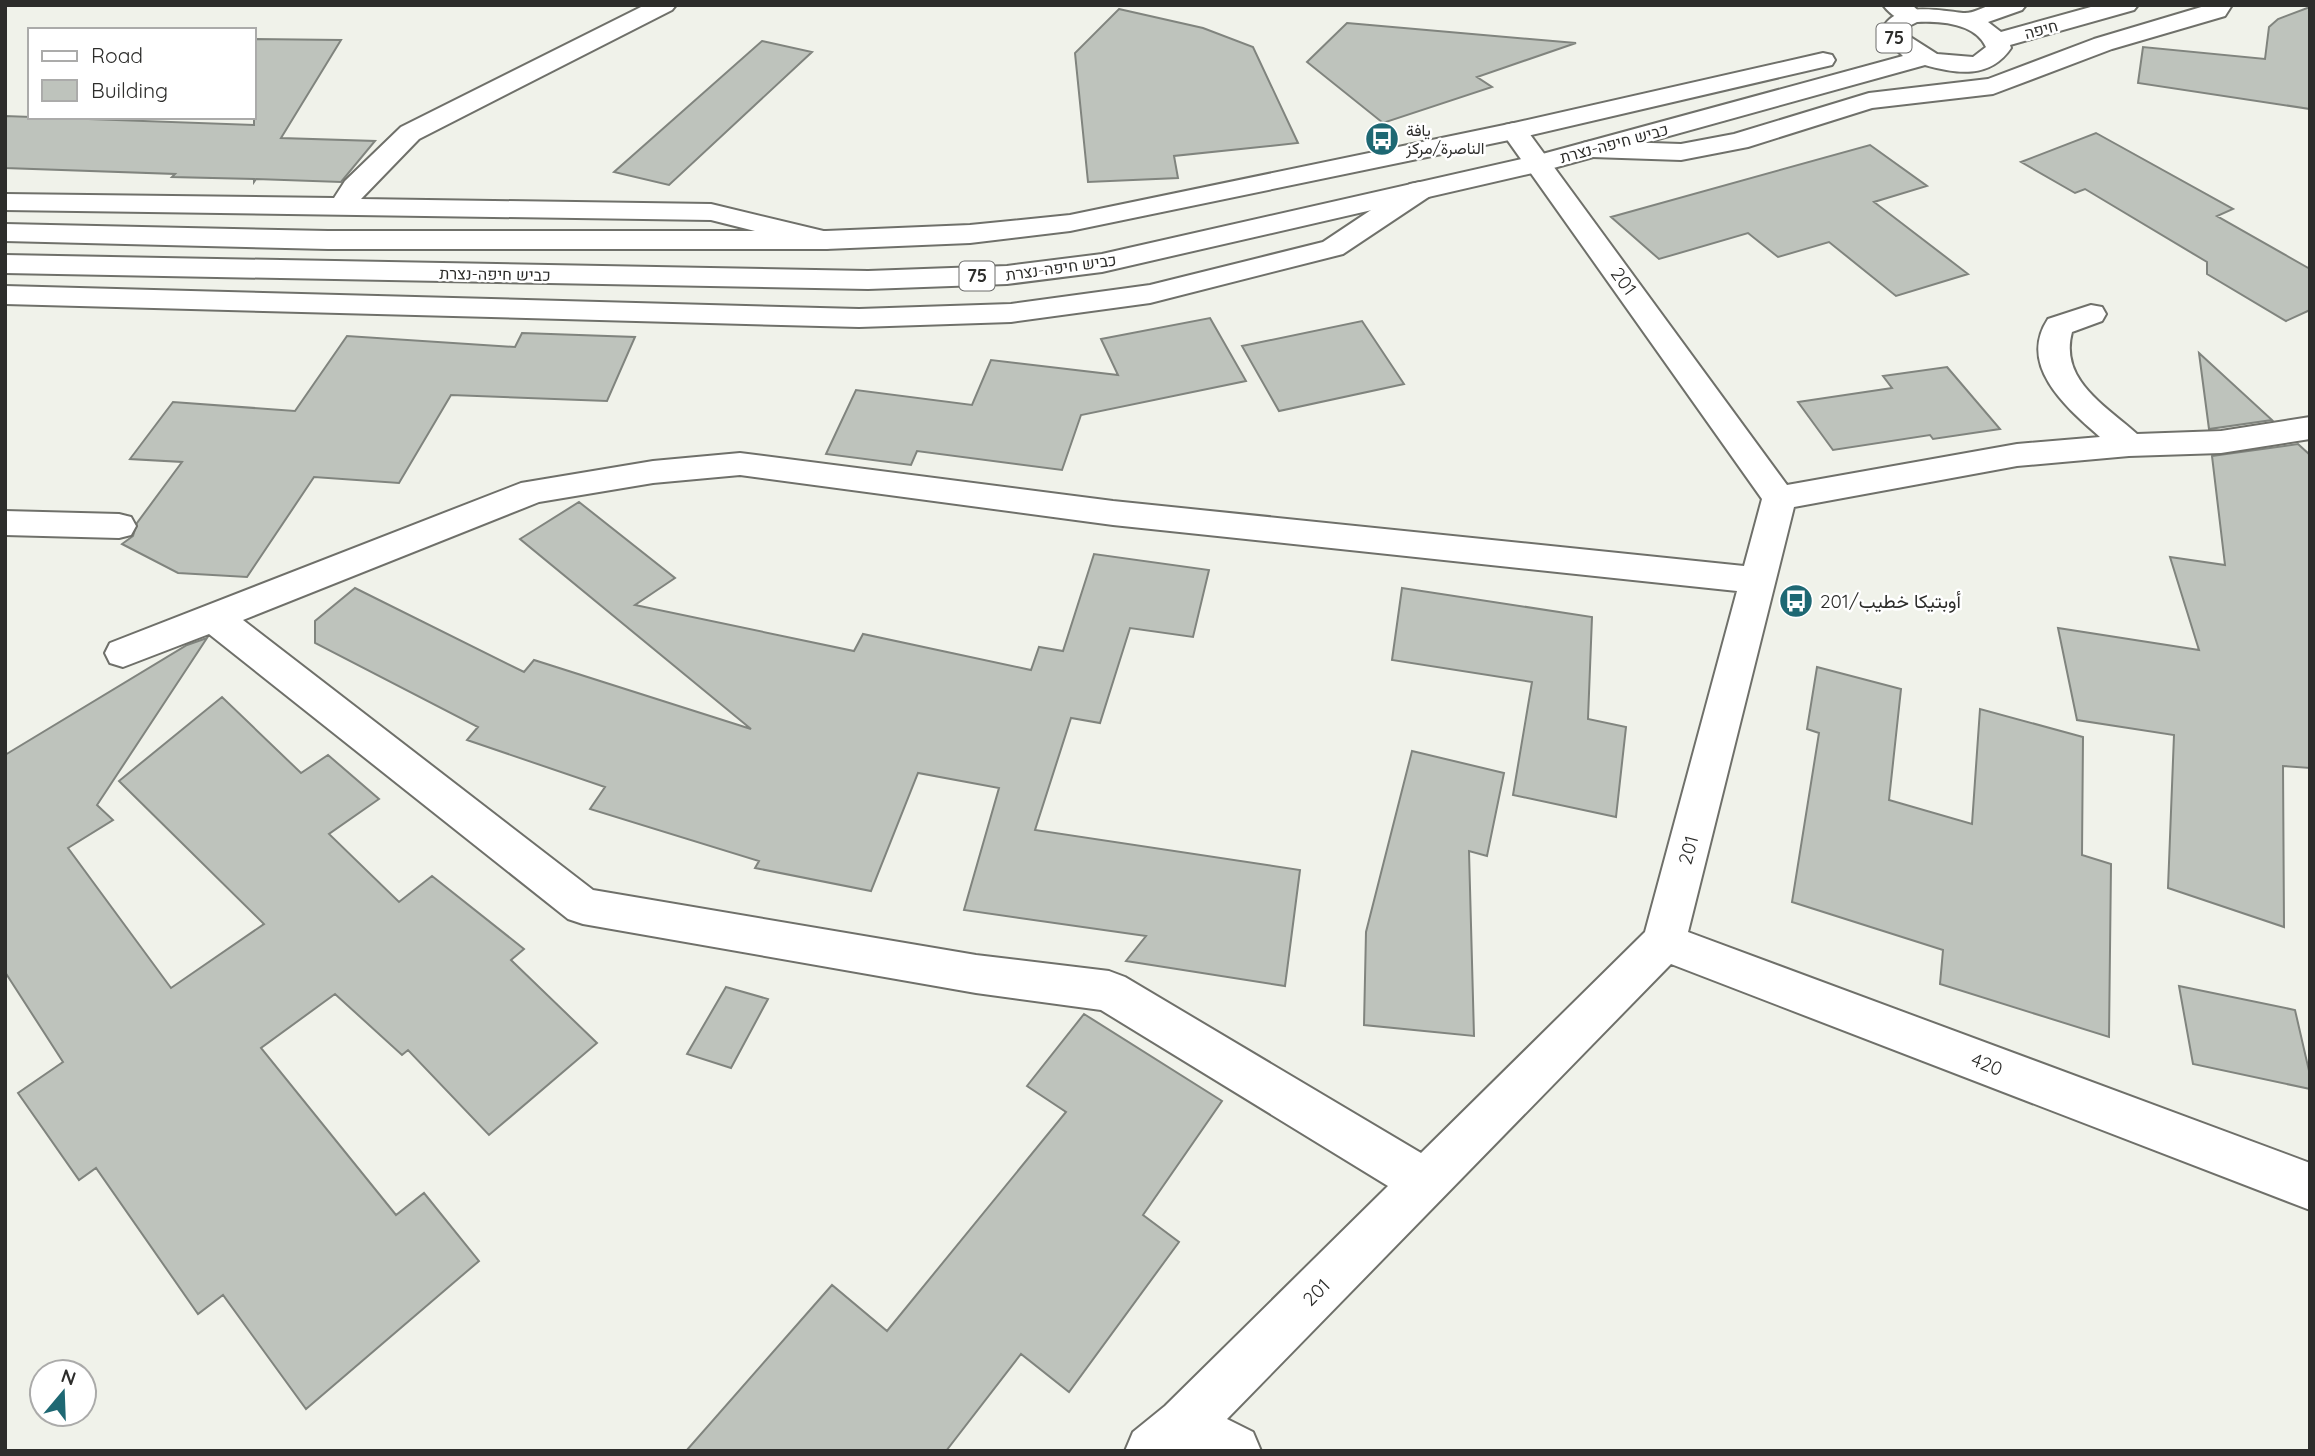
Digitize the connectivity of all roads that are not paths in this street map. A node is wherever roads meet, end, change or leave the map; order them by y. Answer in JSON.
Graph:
{"nodes":[{"id":1,"x":664,"y":5,"type":"edge"},
{"id":2,"x":2014,"y":5,"type":"edge"},
{"id":3,"x":2126,"y":5,"type":"edge"},
{"id":4,"x":2220,"y":5,"type":"edge"},
{"id":5,"x":1904,"y":10,"type":"edge"},
{"id":6,"x":1967,"y":21,"type":"junction"},
{"id":7,"x":1996,"y":41,"type":"junction"},
{"id":8,"x":1897,"y":43,"type":"junction"},
{"id":9,"x":1924,"y":58,"type":"junction"},
{"id":10,"x":1514,"y":131,"type":"junction"},
{"id":11,"x":1592,"y":149,"type":"junction"},
{"id":12,"x":1540,"y":163,"type":"junction"},
{"id":13,"x":1420,"y":190,"type":"junction"},
{"id":14,"x":5,"y":202,"type":"edge"},
{"id":15,"x":343,"y":206,"type":"junction"},
{"id":16,"x":5,"y":232,"type":"edge"},
{"id":17,"x":826,"y":240,"type":"junction"},
{"id":18,"x":5,"y":264,"type":"edge"},
{"id":19,"x":5,"y":295,"type":"edge"},
{"id":20,"x":2091,"y":314,"type":"dead end"},
{"id":21,"x":2310,"y":428,"type":"edge"},
{"id":22,"x":2129,"y":445,"type":"junction"},
{"id":23,"x":1779,"y":498,"type":"junction"},
{"id":24,"x":5,"y":523,"type":"edge"},
{"id":25,"x":119,"y":526,"type":"dead end"},
{"id":26,"x":1758,"y":580,"type":"junction"},
{"id":27,"x":216,"y":619,"type":"junction"},
{"id":28,"x":123,"y":653,"type":"dead end"},
{"id":29,"x":1664,"y":942,"type":"junction"},
{"id":30,"x":1425,"y":1182,"type":"junction"},
{"id":31,"x":2310,"y":1186,"type":"edge"},
{"id":32,"x":1168,"y":1438,"type":"edge"},
{"id":33,"x":1234,"y":1451,"type":"edge"}],
"edges":[{"from":1,"to":15,"type":"main road"},
{"from":2,"to":6,"type":"main road","name":"חיפה","number":"75"},
{"from":3,"to":7,"type":"main road","name":"חיפה"},
{"from":4,"to":11,"type":"main road"},
{"from":5,"to":6,"type":"main road","number":"75"},
{"from":5,"to":8,"type":"main road","number":"75"},
{"from":6,"to":7,"type":"main road","number":"75"},
{"from":7,"to":9,"type":"main road","number":"75"},
{"from":8,"to":9,"type":"main road","number":"75"},
{"from":8,"to":10,"type":"main road","name":"כביש חיפה-נצרת","number":"75"},
{"from":9,"to":11,"type":"main road","name":"כביש חיפה-נצרת","number":"75"},
{"from":10,"to":12,"type":"main road","name":"201"},
{"from":10,"to":17,"type":"main road","name":"כביש חיפה-נצרת","number":"75"},
{"from":11,"to":12,"type":"main road","name":"כביש חיפה-נצרת","number":"75"},
{"from":12,"to":13,"type":"main road","name":"כביש חיפה-נצרת","number":"75"},
{"from":12,"to":23,"type":"main road","name":"201"},
{"from":13,"to":18,"type":"main road","name":"כביש חיפה-נצרת","number":"75"},
{"from":13,"to":19,"type":"main road"},
{"from":14,"to":15,"type":"main road"},
{"from":15,"to":17,"type":"main road"},
{"from":16,"to":17,"type":"main road","name":"כביש חיפה-נצרת","number":"75"},
{"from":20,"to":22,"type":"main road"},
{"from":21,"to":22,"type":"main road"},
{"from":22,"to":23,"type":"main road"},
{"from":23,"to":26,"type":"main road","name":"201"},
{"from":24,"to":25,"type":"main road"},
{"from":26,"to":27,"type":"main road"},
{"from":26,"to":29,"type":"main road","name":"201"},
{"from":27,"to":28,"type":"main road"},
{"from":27,"to":30,"type":"main road"},
{"from":29,"to":30,"type":"main road","name":"201"},
{"from":29,"to":31,"type":"main road","name":"420"},
{"from":30,"to":32,"type":"main road","name":"201"},
{"from":32,"to":33,"type":"main road"}]}
